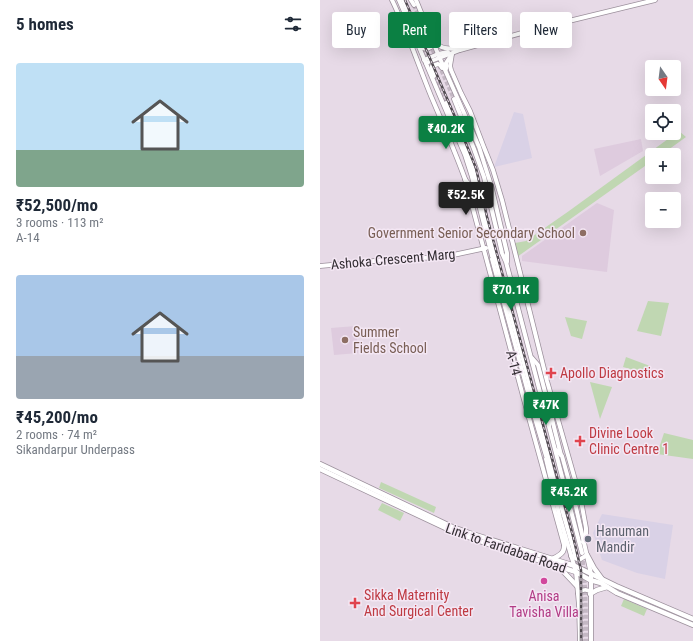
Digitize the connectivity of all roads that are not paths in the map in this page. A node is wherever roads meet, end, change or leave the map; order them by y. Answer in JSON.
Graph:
{"nodes":[{"id":1,"x":392,"y":0,"type":"edge"},
{"id":2,"x":399,"y":0,"type":"edge"},
{"id":3,"x":403,"y":0,"type":"edge"},
{"id":4,"x":411,"y":0,"type":"edge"},
{"id":5,"x":416,"y":0,"type":"edge"},
{"id":6,"x":655,"y":0,"type":"edge"},
{"id":7,"x":401,"y":5,"type":"junction"},
{"id":8,"x":414,"y":5,"type":"tunnel mouth"},
{"id":9,"x":407,"y":10,"type":"tunnel mouth"},
{"id":10,"x":398,"y":12,"type":"edge"},
{"id":11,"x":400,"y":12,"type":"edge"},
{"id":12,"x":404,"y":12,"type":"tunnel mouth"},
{"id":13,"x":421,"y":12,"type":"edge"},
{"id":14,"x":441,"y":46,"type":"edge"},
{"id":15,"x":412,"y":48,"type":"edge"},
{"id":16,"x":420,"y":48,"type":"edge"},
{"id":17,"x":435,"y":48,"type":"edge"},
{"id":18,"x":460,"y":50,"type":"junction"},
{"id":19,"x":452,"y":54,"type":"junction"},
{"id":20,"x":439,"y":56,"type":"junction"},
{"id":21,"x":425,"y":61,"type":"junction"},
{"id":22,"x":446,"y":71,"type":"junction"},
{"id":23,"x":449,"y":78,"type":"junction"},
{"id":24,"x":435,"y":84,"type":"junction"},
{"id":25,"x":454,"y":99,"type":"tunnel mouth"},
{"id":26,"x":446,"y":103,"type":"tunnel mouth"},
{"id":27,"x":465,"y":179,"type":"junction"},
{"id":28,"x":474,"y":186,"type":"junction"},
{"id":29,"x":489,"y":247,"type":"junction"},
{"id":30,"x":484,"y":248,"type":"junction"},
{"id":31,"x":492,"y":256,"type":"junction"},
{"id":32,"x":506,"y":262,"type":"junction"},
{"id":33,"x":497,"y":263,"type":"junction"},
{"id":34,"x":320,"y":266,"type":"edge"},
{"id":35,"x":514,"y":326,"type":"junction"},
{"id":36,"x":513,"y":338,"type":"junction"},
{"id":37,"x":530,"y":357,"type":"junction"},
{"id":38,"x":530,"y":400,"type":"junction"},
{"id":39,"x":537,"y":412,"type":"junction"},
{"id":40,"x":552,"y":419,"type":"junction"},
{"id":41,"x":549,"y":425,"type":"junction"},
{"id":42,"x":545,"y":442,"type":"junction"},
{"id":43,"x":555,"y":448,"type":"junction"},
{"id":44,"x":562,"y":456,"type":"junction"},
{"id":45,"x":546,"y":457,"type":"junction"},
{"id":46,"x":320,"y":464,"type":"edge"},
{"id":47,"x":320,"y":469,"type":"edge"},
{"id":48,"x":550,"y":485,"type":"junction"},
{"id":49,"x":565,"y":536,"type":"junction"},
{"id":50,"x":583,"y":542,"type":"junction"},
{"id":51,"x":564,"y":547,"type":"junction"},
{"id":52,"x":582,"y":553,"type":"tunnel mouth"},
{"id":53,"x":573,"y":555,"type":"junction"},
{"id":54,"x":587,"y":555,"type":"junction"},
{"id":55,"x":552,"y":559,"type":"junction"},
{"id":56,"x":556,"y":565,"type":"junction"},
{"id":57,"x":575,"y":569,"type":"junction"},
{"id":58,"x":591,"y":574,"type":"junction"},
{"id":59,"x":602,"y":579,"type":"junction"},
{"id":60,"x":590,"y":580,"type":"junction"},
{"id":61,"x":577,"y":586,"type":"junction"},
{"id":62,"x":607,"y":587,"type":"junction"},
{"id":63,"x":578,"y":592,"type":"junction"},
{"id":64,"x":591,"y":593,"type":"junction"},
{"id":65,"x":693,"y":619,"type":"edge"},
{"id":66,"x":693,"y":625,"type":"edge"},
{"id":67,"x":580,"y":641,"type":"edge"},
{"id":68,"x":591,"y":641,"type":"edge"}],
"edges":[{"from":1,"to":10,"type":"street"},
{"from":2,"to":7,"type":"street"},
{"from":3,"to":9,"type":"street"},
{"from":4,"to":8,"type":"street"},
{"from":5,"to":13,"type":"street"},
{"from":6,"to":18,"type":"street"},
{"from":7,"to":11,"type":"street"},
{"from":7,"to":12,"type":"street"},
{"from":14,"to":18,"type":"street"},
{"from":15,"to":27,"type":"street","name":"A-14"},
{"from":16,"to":21,"type":"street"},
{"from":17,"to":20,"type":"street"},
{"from":18,"to":19,"type":"street"},
{"from":18,"to":20,"type":"street"},
{"from":19,"to":22,"type":"street"},
{"from":19,"to":50,"type":"street"},
{"from":20,"to":21,"type":"street"},
{"from":20,"to":22,"type":"street"},
{"from":21,"to":24,"type":"street"},
{"from":22,"to":23,"type":"street"},
{"from":23,"to":24,"type":"street"},
{"from":23,"to":32,"type":"street"},
{"from":24,"to":28,"type":"street"},
{"from":25,"to":32,"type":"street"},
{"from":26,"to":33,"type":"street"},
{"from":27,"to":28,"type":"street"},
{"from":27,"to":30,"type":"street","name":"A-14"},
{"from":28,"to":29,"type":"street"},
{"from":29,"to":30,"type":"street","name":"Ashoka Crescent Marg"},
{"from":29,"to":31,"type":"street"},
{"from":30,"to":34,"type":"street","name":"Ashoka Crescent Marg"},
{"from":30,"to":48,"type":"street","name":"A-14"},
{"from":31,"to":33,"type":"street"},
{"from":31,"to":36,"type":"street"},
{"from":32,"to":37,"type":"street"},
{"from":33,"to":35,"type":"street"},
{"from":35,"to":36,"type":"street"},
{"from":35,"to":39,"type":"street"},
{"from":36,"to":38,"type":"street"},
{"from":37,"to":40,"type":"street"},
{"from":37,"to":41,"type":"street"},
{"from":38,"to":39,"type":"street"},
{"from":38,"to":45,"type":"street"},
{"from":39,"to":42,"type":"street"},
{"from":40,"to":41,"type":"street"},
{"from":40,"to":44,"type":"street"},
{"from":41,"to":43,"type":"street"},
{"from":42,"to":45,"type":"street"},
{"from":42,"to":53,"type":"street"},
{"from":43,"to":44,"type":"street"},
{"from":43,"to":52,"type":"street"},
{"from":44,"to":50,"type":"street"},
{"from":45,"to":48,"type":"street"},
{"from":46,"to":55,"type":"main road","name":"Link to Faridabad Road"},
{"from":47,"to":56,"type":"main road","name":"Link to Faridabad Road"},
{"from":48,"to":49,"type":"street"},
{"from":48,"to":51,"type":"street","name":"A-14"},
{"from":49,"to":51,"type":"main road"},
{"from":49,"to":53,"type":"street"},
{"from":50,"to":54,"type":"street"},
{"from":51,"to":55,"type":"main road"},
{"from":53,"to":54,"type":"street"},
{"from":53,"to":57,"type":"street"},
{"from":54,"to":58,"type":"street"},
{"from":54,"to":59,"type":"main road"},
{"from":55,"to":57,"type":"main road","name":"Link to Faridabad Road"},
{"from":56,"to":57,"type":"main road","name":"Link to Faridabad Road"},
{"from":56,"to":61,"type":"main road"},
{"from":57,"to":58,"type":"main road","name":"Link to Faridabad Road"},
{"from":57,"to":60,"type":"main road","name":"Link to Faridabad Road"},
{"from":57,"to":61,"type":"street"},
{"from":58,"to":59,"type":"main road","name":"Link to Faridabad Road"},
{"from":58,"to":60,"type":"street"},
{"from":59,"to":65,"type":"main road","name":"Link to Faridabad Road"},
{"from":60,"to":62,"type":"main road","name":"Link to Faridabad Road"},
{"from":60,"to":64,"type":"street"},
{"from":61,"to":63,"type":"street"},
{"from":62,"to":64,"type":"main road"},
{"from":62,"to":66,"type":"main road","name":"Link to Faridabad Road"},
{"from":63,"to":64,"type":"street"},
{"from":63,"to":67,"type":"street"},
{"from":64,"to":68,"type":"street"}]}
